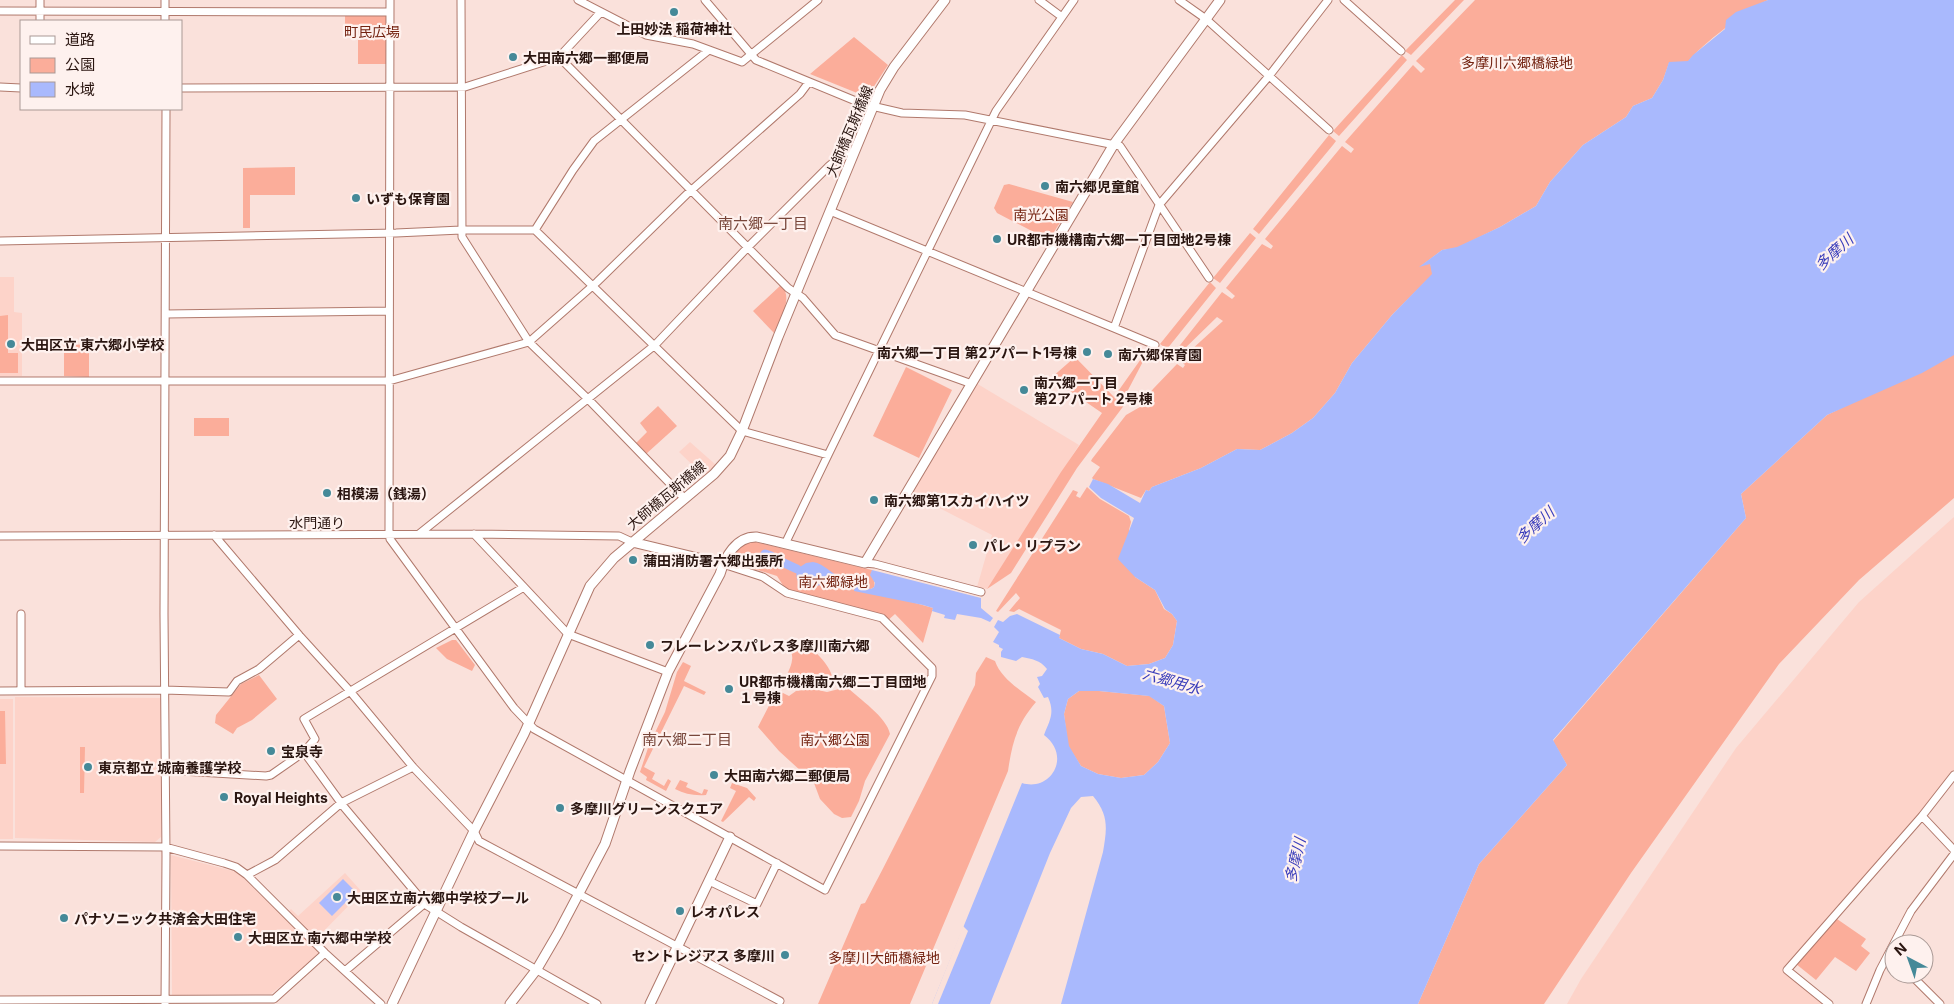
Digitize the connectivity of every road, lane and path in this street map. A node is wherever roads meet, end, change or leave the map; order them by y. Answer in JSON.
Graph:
{"nodes":[{"id":1,"x":40,"y":0,"type":"edge"},
{"id":2,"x":165,"y":0,"type":"edge"},
{"id":3,"x":390,"y":0,"type":"edge"},
{"id":4,"x":461,"y":0,"type":"edge"},
{"id":5,"x":578,"y":0,"type":"edge"},
{"id":6,"x":705,"y":0,"type":"edge"},
{"id":7,"x":818,"y":0,"type":"edge"},
{"id":8,"x":945,"y":0,"type":"edge"},
{"id":9,"x":1039,"y":0,"type":"edge"},
{"id":10,"x":1074,"y":0,"type":"edge"},
{"id":11,"x":1179,"y":0,"type":"edge"},
{"id":12,"x":1220,"y":0,"type":"edge"},
{"id":13,"x":1328,"y":0,"type":"edge"},
{"id":14,"x":1344,"y":0,"type":"edge"},
{"id":15,"x":40,"y":10,"type":"junction"},
{"id":16,"x":164,"y":10,"type":"junction"},
{"id":17,"x":0,"y":11,"type":"edge"},
{"id":18,"x":390,"y":12,"type":"junction"},
{"id":19,"x":600,"y":13,"type":"junction"},
{"id":20,"x":1062,"y":17,"type":"junction"},
{"id":21,"x":1206,"y":18,"type":"junction"},
{"id":22,"x":40,"y":20,"type":"edge"},
{"id":23,"x":165,"y":20,"type":"edge"},
{"id":24,"x":710,"y":50,"type":"junction"},
{"id":25,"x":1402,"y":50,"type":"dead end"},
{"id":26,"x":752,"y":54,"type":"junction"},
{"id":27,"x":559,"y":57,"type":"junction"},
{"id":28,"x":1269,"y":76,"type":"junction"},
{"id":29,"x":810,"y":82,"type":"junction"},
{"id":30,"x":0,"y":87,"type":"edge"},
{"id":31,"x":20,"y":88,"type":"edge"},
{"id":32,"x":182,"y":88,"type":"edge"},
{"id":33,"x":390,"y":88,"type":"junction"},
{"id":34,"x":461,"y":88,"type":"junction"},
{"id":35,"x":873,"y":107,"type":"junction"},
{"id":36,"x":166,"y":110,"type":"edge"},
{"id":37,"x":622,"y":120,"type":"junction"},
{"id":38,"x":992,"y":121,"type":"junction"},
{"id":39,"x":1329,"y":130,"type":"dead end"},
{"id":40,"x":1114,"y":144,"type":"junction"},
{"id":41,"x":854,"y":154,"type":"junction"},
{"id":42,"x":692,"y":190,"type":"junction"},
{"id":43,"x":1160,"y":204,"type":"junction"},
{"id":44,"x":830,"y":211,"type":"junction"},
{"id":45,"x":461,"y":230,"type":"junction"},
{"id":46,"x":535,"y":230,"type":"junction"},
{"id":47,"x":389,"y":233,"type":"junction"},
{"id":48,"x":165,"y":238,"type":"junction"},
{"id":49,"x":0,"y":241,"type":"edge"},
{"id":50,"x":748,"y":247,"type":"junction"},
{"id":51,"x":929,"y":251,"type":"junction"},
{"id":52,"x":1209,"y":278,"type":"dead end"},
{"id":53,"x":593,"y":286,"type":"junction"},
{"id":54,"x":1026,"y":292,"type":"junction"},
{"id":55,"x":796,"y":293,"type":"junction"},
{"id":56,"x":389,"y":311,"type":"junction"},
{"id":57,"x":166,"y":314,"type":"junction"},
{"id":58,"x":1114,"y":328,"type":"junction"},
{"id":59,"x":529,"y":342,"type":"junction"},
{"id":60,"x":655,"y":345,"type":"junction"},
{"id":61,"x":1155,"y":345,"type":"dead end"},
{"id":62,"x":879,"y":351,"type":"junction"},
{"id":63,"x":0,"y":381,"type":"edge"},
{"id":64,"x":166,"y":381,"type":"junction"},
{"id":65,"x":389,"y":381,"type":"junction"},
{"id":66,"x":972,"y":384,"type":"junction"},
{"id":67,"x":588,"y":399,"type":"junction"},
{"id":68,"x":742,"y":432,"type":"junction"},
{"id":69,"x":828,"y":455,"type":"junction"},
{"id":70,"x":684,"y":498,"type":"junction"},
{"id":71,"x":419,"y":534,"type":"junction"},
{"id":72,"x":474,"y":534,"type":"junction"},
{"id":73,"x":214,"y":535,"type":"junction"},
{"id":74,"x":389,"y":535,"type":"junction"},
{"id":75,"x":0,"y":536,"type":"edge"},
{"id":76,"x":165,"y":536,"type":"junction"},
{"id":77,"x":632,"y":542,"type":"junction"},
{"id":78,"x":785,"y":544,"type":"junction"},
{"id":79,"x":865,"y":563,"type":"junction"},
{"id":80,"x":723,"y":564,"type":"junction"},
{"id":81,"x":524,"y":587,"type":"junction"},
{"id":82,"x":981,"y":592,"type":"dead end"},
{"id":83,"x":21,"y":614,"type":"dead end"},
{"id":84,"x":457,"y":628,"type":"junction"},
{"id":85,"x":568,"y":634,"type":"junction"},
{"id":86,"x":299,"y":635,"type":"junction"},
{"id":87,"x":668,"y":672,"type":"junction"},
{"id":88,"x":164,"y":690,"type":"junction"},
{"id":89,"x":349,"y":690,"type":"junction"},
{"id":90,"x":0,"y":691,"type":"edge"},
{"id":91,"x":20,"y":691,"type":"junction"},
{"id":92,"x":529,"y":724,"type":"junction"},
{"id":93,"x":304,"y":752,"type":"junction"},
{"id":94,"x":412,"y":767,"type":"junction"},
{"id":95,"x":164,"y":770,"type":"junction"},
{"id":96,"x":1954,"y":775,"type":"edge"},
{"id":97,"x":627,"y":780,"type":"junction"},
{"id":98,"x":341,"y":803,"type":"junction"},
{"id":99,"x":1922,"y":816,"type":"junction"},
{"id":100,"x":474,"y":831,"type":"junction"},
{"id":101,"x":730,"y":837,"type":"junction"},
{"id":102,"x":0,"y":846,"type":"edge"},
{"id":103,"x":165,"y":847,"type":"junction"},
{"id":104,"x":1954,"y":850,"type":"edge"},
{"id":105,"x":1954,"y":854,"type":"edge"},
{"id":106,"x":777,"y":863,"type":"junction"},
{"id":107,"x":247,"y":875,"type":"junction"},
{"id":108,"x":709,"y":881,"type":"junction"},
{"id":109,"x":578,"y":894,"type":"junction"},
{"id":110,"x":424,"y":903,"type":"junction"},
{"id":111,"x":435,"y":910,"type":"junction"},
{"id":112,"x":1901,"y":934,"type":"edge"},
{"id":113,"x":677,"y":947,"type":"junction"},
{"id":114,"x":325,"y":953,"type":"junction"},
{"id":115,"x":1884,"y":965,"type":"edge"},
{"id":116,"x":537,"y":969,"type":"junction"},
{"id":117,"x":345,"y":971,"type":"junction"},
{"id":118,"x":1920,"y":984,"type":"edge"},
{"id":119,"x":0,"y":1000,"type":"edge"},
{"id":120,"x":780,"y":1001,"type":"dead end"},
{"id":121,"x":165,"y":1002,"type":"edge"},
{"id":122,"x":381,"y":1004,"type":"edge"},
{"id":123,"x":392,"y":1004,"type":"edge"},
{"id":124,"x":510,"y":1004,"type":"edge"},
{"id":125,"x":597,"y":1004,"type":"edge"},
{"id":126,"x":650,"y":1004,"type":"edge"},
{"id":127,"x":1829,"y":1004,"type":"edge"},
{"id":128,"x":1866,"y":1004,"type":"edge"},
{"id":129,"x":1940,"y":1004,"type":"edge"}],
"edges":[{"from":1,"to":15,"type":"street"},
{"from":2,"to":16,"type":"street"},
{"from":3,"to":18,"type":"street"},
{"from":4,"to":34,"type":"street"},
{"from":5,"to":19,"type":"street"},
{"from":6,"to":26,"type":"street"},
{"from":7,"to":26,"type":"street"},
{"from":8,"to":35,"type":"street","name":"大師橋瓦斯橋線"},
{"from":9,"to":20,"type":"street"},
{"from":10,"to":20,"type":"street"},
{"from":11,"to":21,"type":"street"},
{"from":12,"to":21,"type":"street"},
{"from":13,"to":28,"type":"street"},
{"from":14,"to":25,"type":"street"},
{"from":15,"to":16,"type":"street"},
{"from":15,"to":17,"type":"street"},
{"from":15,"to":22,"type":"street"},
{"from":16,"to":18,"type":"street"},
{"from":16,"to":23,"type":"street"},
{"from":18,"to":33,"type":"street"},
{"from":19,"to":24,"type":"street"},
{"from":19,"to":27,"type":"street"},
{"from":20,"to":38,"type":"street"},
{"from":21,"to":28,"type":"street"},
{"from":21,"to":40,"type":"street"},
{"from":24,"to":26,"type":"street"},
{"from":24,"to":37,"type":"street"},
{"from":26,"to":29,"type":"street"},
{"from":27,"to":34,"type":"street"},
{"from":27,"to":37,"type":"street"},
{"from":28,"to":39,"type":"street"},
{"from":28,"to":43,"type":"street"},
{"from":29,"to":35,"type":"street"},
{"from":29,"to":42,"type":"street"},
{"from":30,"to":31,"type":"street"},
{"from":32,"to":33,"type":"street"},
{"from":33,"to":34,"type":"street"},
{"from":33,"to":47,"type":"street"},
{"from":34,"to":45,"type":"street"},
{"from":35,"to":38,"type":"street"},
{"from":35,"to":41,"type":"street","name":"大師橋瓦斯橋線"},
{"from":36,"to":48,"type":"street"},
{"from":37,"to":42,"type":"street"},
{"from":37,"to":46,"type":"street"},
{"from":38,"to":40,"type":"street"},
{"from":38,"to":51,"type":"street"},
{"from":40,"to":43,"type":"street"},
{"from":40,"to":54,"type":"street"},
{"from":41,"to":44,"type":"street","name":"大師橋瓦斯橋線"},
{"from":41,"to":50,"type":"street"},
{"from":42,"to":50,"type":"street"},
{"from":42,"to":53,"type":"street"},
{"from":43,"to":52,"type":"street"},
{"from":43,"to":58,"type":"street"},
{"from":44,"to":51,"type":"street"},
{"from":44,"to":55,"type":"street","name":"大師橋瓦斯橋線"},
{"from":45,"to":46,"type":"street"},
{"from":45,"to":47,"type":"street"},
{"from":45,"to":59,"type":"street"},
{"from":46,"to":53,"type":"street"},
{"from":47,"to":48,"type":"street"},
{"from":47,"to":56,"type":"street"},
{"from":48,"to":49,"type":"street"},
{"from":48,"to":57,"type":"street"},
{"from":50,"to":55,"type":"street"},
{"from":50,"to":60,"type":"street"},
{"from":51,"to":54,"type":"street"},
{"from":51,"to":62,"type":"street"},
{"from":53,"to":59,"type":"street"},
{"from":53,"to":60,"type":"street"},
{"from":54,"to":58,"type":"street"},
{"from":54,"to":66,"type":"street"},
{"from":55,"to":62,"type":"street"},
{"from":55,"to":68,"type":"street","name":"大師橋瓦斯橋線"},
{"from":56,"to":57,"type":"street"},
{"from":56,"to":65,"type":"street"},
{"from":57,"to":64,"type":"street"},
{"from":58,"to":61,"type":"street"},
{"from":59,"to":65,"type":"street"},
{"from":59,"to":67,"type":"street"},
{"from":60,"to":67,"type":"street"},
{"from":60,"to":68,"type":"street"},
{"from":62,"to":66,"type":"street"},
{"from":62,"to":69,"type":"street"},
{"from":63,"to":64,"type":"street"},
{"from":64,"to":65,"type":"street"},
{"from":64,"to":76,"type":"street"},
{"from":65,"to":74,"type":"street"},
{"from":66,"to":79,"type":"street"},
{"from":67,"to":70,"type":"street"},
{"from":67,"to":71,"type":"street"},
{"from":68,"to":69,"type":"street"},
{"from":68,"to":70,"type":"street","name":"大師橋瓦斯橋線"},
{"from":69,"to":78,"type":"street"},
{"from":70,"to":77,"type":"street","name":"大師橋瓦斯橋線"},
{"from":71,"to":72,"type":"street","name":"水門通り"},
{"from":71,"to":74,"type":"street","name":"水門通り"},
{"from":72,"to":77,"type":"street","name":"水門通り"},
{"from":72,"to":81,"type":"street"},
{"from":73,"to":74,"type":"street","name":"水門通り"},
{"from":73,"to":76,"type":"street","name":"水門通り"},
{"from":73,"to":86,"type":"street"},
{"from":74,"to":84,"type":"street"},
{"from":75,"to":76,"type":"street","name":"水門通り"},
{"from":76,"to":88,"type":"street"},
{"from":77,"to":80,"type":"street"},
{"from":77,"to":85,"type":"street","name":"大師橋瓦斯橋線"},
{"from":78,"to":79,"type":"street"},
{"from":78,"to":80,"type":"street"},
{"from":79,"to":82,"type":"street"},
{"from":80,"to":87,"type":"street"},
{"from":80,"to":106,"type":"street"},
{"from":81,"to":84,"type":"street"},
{"from":81,"to":85,"type":"street"},
{"from":83,"to":91,"type":"street"},
{"from":84,"to":89,"type":"street"},
{"from":84,"to":92,"type":"street"},
{"from":85,"to":87,"type":"street"},
{"from":85,"to":92,"type":"street","name":"大師橋瓦斯橋線"},
{"from":86,"to":88,"type":"street"},
{"from":86,"to":89,"type":"street"},
{"from":87,"to":97,"type":"street"},
{"from":88,"to":91,"type":"street"},
{"from":88,"to":95,"type":"street"},
{"from":89,"to":93,"type":"street"},
{"from":89,"to":94,"type":"street"},
{"from":90,"to":91,"type":"street"},
{"from":92,"to":97,"type":"street"},
{"from":92,"to":100,"type":"street","name":"大師橋瓦斯橋線"},
{"from":93,"to":95,"type":"street"},
{"from":93,"to":98,"type":"street"},
{"from":94,"to":98,"type":"street"},
{"from":94,"to":100,"type":"street"},
{"from":95,"to":103,"type":"street"},
{"from":96,"to":99,"type":"street"},
{"from":97,"to":101,"type":"street"},
{"from":97,"to":109,"type":"street"},
{"from":98,"to":107,"type":"street"},
{"from":98,"to":110,"type":"street"},
{"from":99,"to":104,"type":"street"},
{"from":99,"to":127,"type":"street"},
{"from":100,"to":109,"type":"street"},
{"from":100,"to":111,"type":"street","name":"大師橋瓦斯橋線"},
{"from":101,"to":106,"type":"street"},
{"from":101,"to":108,"type":"street"},
{"from":102,"to":103,"type":"street"},
{"from":103,"to":107,"type":"street"},
{"from":103,"to":121,"type":"street"},
{"from":105,"to":112,"type":"street"},
{"from":106,"to":108,"type":"street"},
{"from":107,"to":114,"type":"street"},
{"from":108,"to":113,"type":"street"},
{"from":109,"to":113,"type":"street"},
{"from":109,"to":116,"type":"street"},
{"from":110,"to":111,"type":"street"},
{"from":110,"to":117,"type":"street"},
{"from":111,"to":116,"type":"street"},
{"from":111,"to":123,"type":"street","name":"大師橋瓦斯橋線"},
{"from":113,"to":120,"type":"street"},
{"from":113,"to":126,"type":"street"},
{"from":114,"to":117,"type":"street"},
{"from":114,"to":121,"type":"street"},
{"from":115,"to":128,"type":"street"},
{"from":116,"to":124,"type":"street"},
{"from":116,"to":125,"type":"street"},
{"from":117,"to":122,"type":"street"},
{"from":118,"to":129,"type":"street"},
{"from":119,"to":121,"type":"street"}]}
